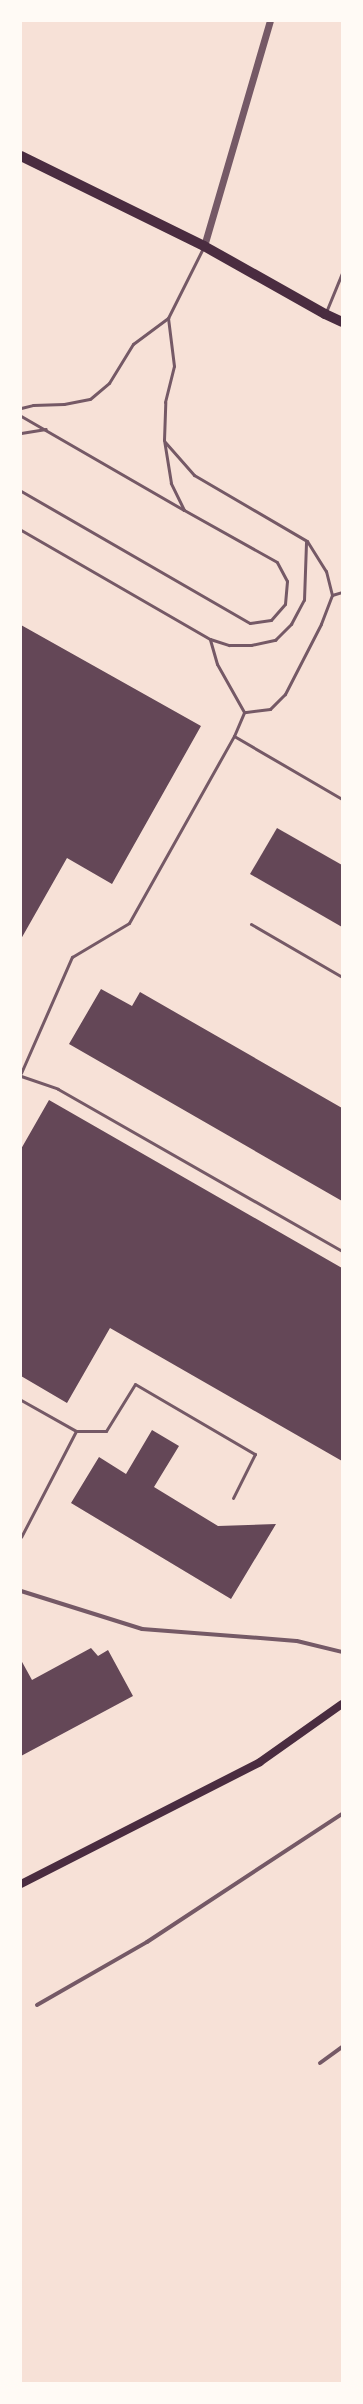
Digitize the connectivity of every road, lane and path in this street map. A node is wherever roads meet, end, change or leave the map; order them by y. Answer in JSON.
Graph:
{"nodes":[{"id":1,"x":270,"y":21,"type":"edge"},
{"id":2,"x":21,"y":156,"type":"edge"},
{"id":3,"x":204,"y":246,"type":"junction"},
{"id":4,"x":342,"y":273,"type":"edge"},
{"id":5,"x":325,"y":314,"type":"junction"},
{"id":6,"x":168,"y":318,"type":"junction"},
{"id":7,"x":342,"y":322,"type":"edge"},
{"id":8,"x":21,"y":408,"type":"edge"},
{"id":9,"x":21,"y":416,"type":"edge"},
{"id":10,"x":46,"y":429,"type":"junction"},
{"id":11,"x":21,"y":432,"type":"edge"},
{"id":12,"x":164,"y":440,"type":"junction"},
{"id":13,"x":21,"y":491,"type":"edge"},
{"id":14,"x":184,"y":510,"type":"junction"},
{"id":15,"x":21,"y":530,"type":"edge"},
{"id":16,"x":306,"y":541,"type":"junction"},
{"id":17,"x":342,"y":592,"type":"edge"},
{"id":18,"x":332,"y":595,"type":"junction"},
{"id":19,"x":210,"y":639,"type":"junction"},
{"id":20,"x":244,"y":712,"type":"junction"},
{"id":21,"x":234,"y":736,"type":"junction"},
{"id":22,"x":342,"y":800,"type":"edge"},
{"id":23,"x":251,"y":924,"type":"dead end"},
{"id":24,"x":342,"y":977,"type":"edge"},
{"id":25,"x":21,"y":1073,"type":"edge"},
{"id":26,"x":21,"y":1076,"type":"edge"},
{"id":27,"x":342,"y":1252,"type":"edge"},
{"id":28,"x":21,"y":1400,"type":"edge"},
{"id":29,"x":76,"y":1431,"type":"junction"},
{"id":30,"x":233,"y":1498,"type":"dead end"},
{"id":31,"x":21,"y":1537,"type":"edge"},
{"id":32,"x":21,"y":1591,"type":"edge"},
{"id":33,"x":342,"y":1652,"type":"edge"},
{"id":34,"x":342,"y":1704,"type":"edge"},
{"id":35,"x":342,"y":1814,"type":"edge"},
{"id":36,"x":21,"y":1884,"type":"edge"},
{"id":37,"x":37,"y":2005,"type":"dead end"},
{"id":38,"x":342,"y":2047,"type":"edge"},
{"id":39,"x":320,"y":2063,"type":"dead end"}],
"edges":[{"from":1,"to":3,"type":"street"},
{"from":2,"to":3,"type":"main road"},
{"from":3,"to":5,"type":"main road"},
{"from":3,"to":6,"type":"lane"},
{"from":4,"to":5,"type":"lane"},
{"from":5,"to":7,"type":"main road"},
{"from":6,"to":8,"type":"lane"},
{"from":6,"to":12,"type":"lane"},
{"from":9,"to":10,"type":"lane"},
{"from":10,"to":11,"type":"lane"},
{"from":10,"to":14,"type":"lane"},
{"from":12,"to":14,"type":"lane"},
{"from":12,"to":16,"type":"lane"},
{"from":13,"to":14,"type":"lane"},
{"from":15,"to":19,"type":"lane"},
{"from":16,"to":18,"type":"lane"},
{"from":16,"to":19,"type":"lane"},
{"from":17,"to":18,"type":"lane"},
{"from":18,"to":20,"type":"lane"},
{"from":19,"to":20,"type":"lane"},
{"from":20,"to":21,"type":"lane"},
{"from":21,"to":22,"type":"lane"},
{"from":21,"to":25,"type":"lane"},
{"from":23,"to":24,"type":"lane"},
{"from":26,"to":27,"type":"lane"},
{"from":28,"to":29,"type":"lane"},
{"from":29,"to":30,"type":"lane"},
{"from":29,"to":31,"type":"lane"},
{"from":32,"to":33,"type":"street"},
{"from":34,"to":36,"type":"main road"},
{"from":35,"to":37,"type":"street"},
{"from":38,"to":39,"type":"street"}]}
